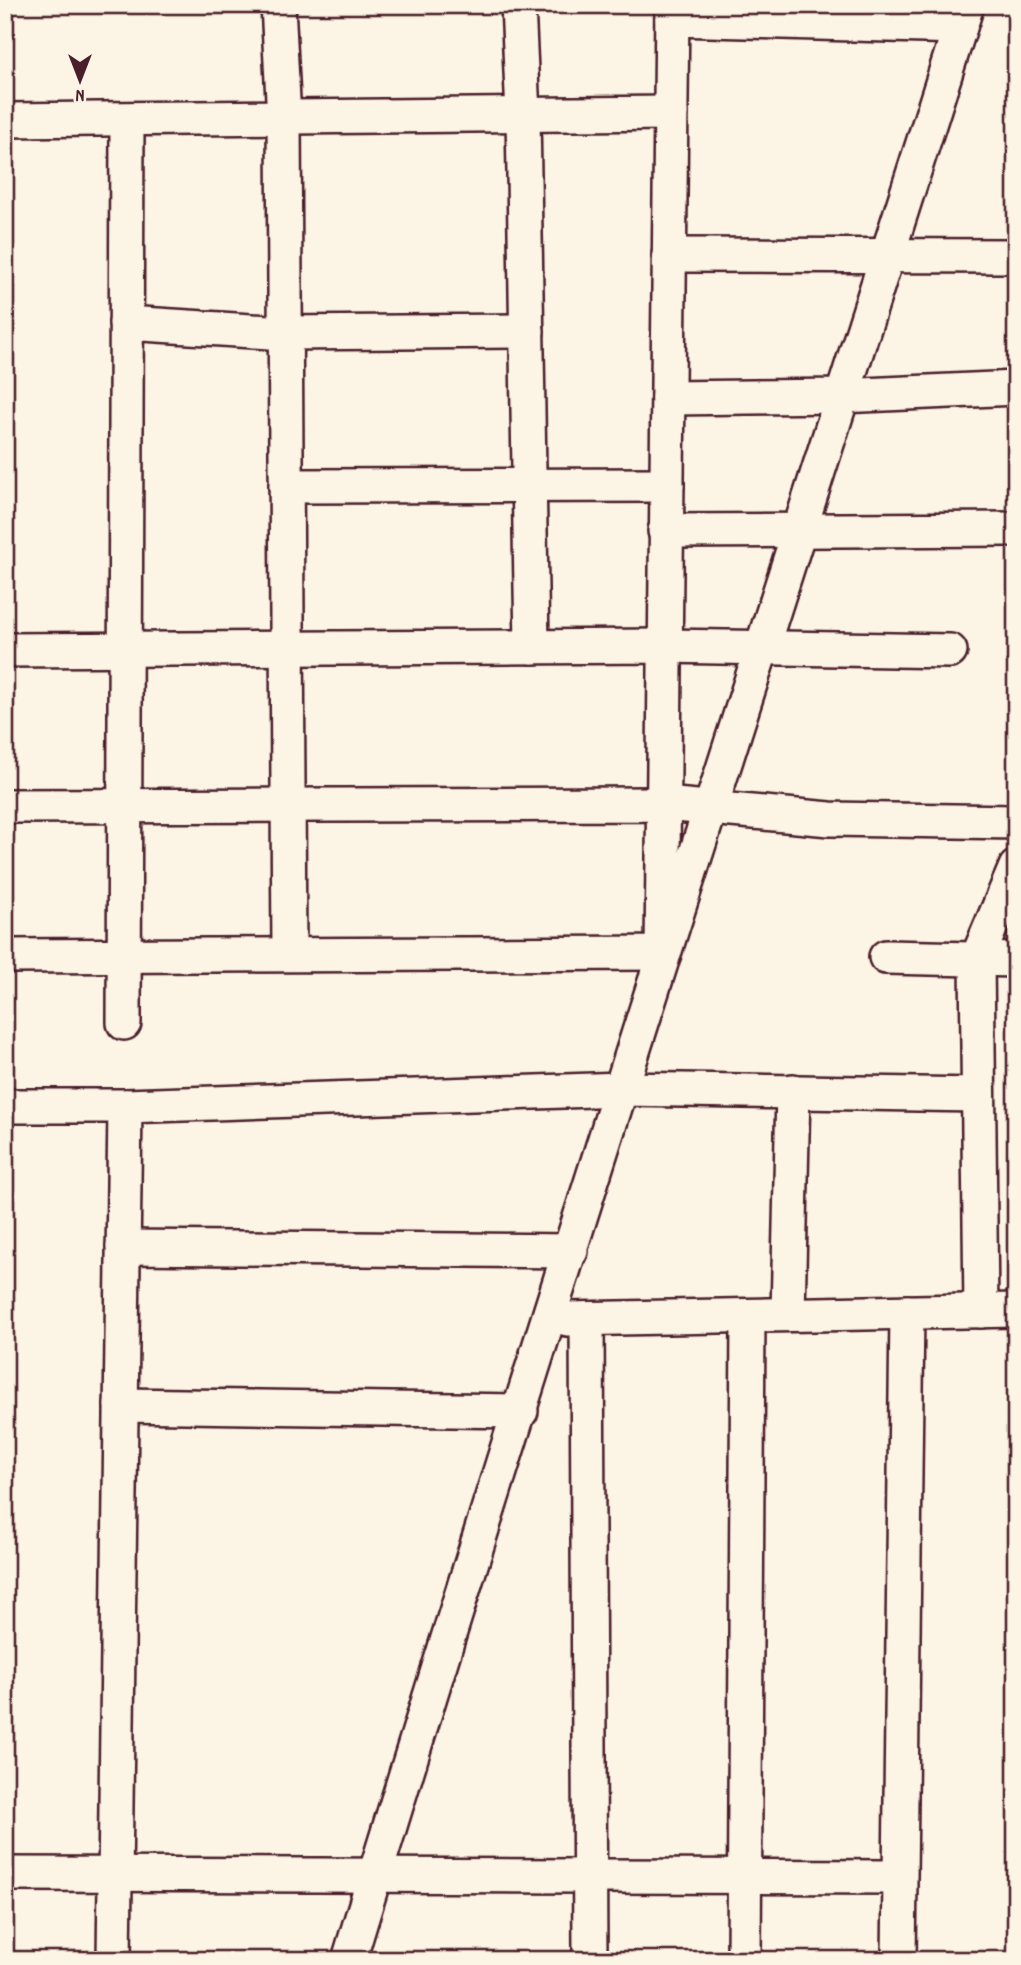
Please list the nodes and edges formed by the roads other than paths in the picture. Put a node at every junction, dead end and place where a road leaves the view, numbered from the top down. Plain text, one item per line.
1 (278, 5) edge
2 (518, 5) edge
3 (672, 12) edge
4 (963, 16) edge
5 (671, 113) junction
6 (523, 115) junction
7 (284, 119) junction
8 (5, 120) edge
9 (127, 120) junction
10 (669, 255) junction
11 (887, 256) junction
12 (1016, 256) edge
13 (126, 323) junction
14 (527, 331) junction
15 (285, 334) junction
16 (1016, 388) edge
17 (841, 397) junction
18 (668, 398) junction
19 (529, 485) junction
20 (667, 485) junction
21 (286, 486) junction
22 (1016, 529) edge
23 (665, 531) junction
24 (800, 531) junction
25 (665, 646) junction
26 (287, 648) junction
27 (532, 648) junction
28 (763, 648) junction
29 (125, 649) junction
30 (5, 650) edge
31 (950, 650) dead end
32 (664, 804) junction
33 (288, 805) junction
34 (5, 806) edge
35 (124, 806) junction
36 (710, 806) junction
37 (1016, 822) edge
38 (1016, 867) edge
39 (662, 953) junction
40 (289, 954) junction
41 (124, 955) junction
42 (5, 956) edge
43 (886, 957) dead end
44 (976, 959) junction
45 (1016, 960) edge
46 (124, 1023) dead end
47 (622, 1089) junction
48 (793, 1091) junction
49 (978, 1095) junction
50 (5, 1106) edge
51 (125, 1106) junction
52 (123, 1247) junction
53 (571, 1251) junction
54 (1016, 1310) edge
55 (981, 1311) junction
56 (907, 1312) junction
57 (788, 1314) junction
58 (748, 1315) junction
59 (587, 1319) junction
60 (550, 1320) junction
61 (121, 1405) junction
62 (521, 1411) junction
63 (5, 1874) edge
64 (114, 1874) junction
65 (375, 1874) junction
66 (589, 1875) junction
67 (743, 1876) junction
68 (898, 1877) junction
69 (114, 1960) edge
70 (349, 1960) edge
71 (590, 1960) edge
72 (744, 1960) edge
73 (899, 1960) edge

1 - 7 street
2 - 6 street
3 - 4 street
3 - 5 street
4 - 11 street
5 - 6 street
5 - 10 street
6 - 7 street
6 - 14 street
7 - 9 street
7 - 15 street
8 - 9 street
9 - 13 street
10 - 11 street
10 - 18 street
11 - 12 street
11 - 17 street
13 - 15 street
13 - 29 street
14 - 15 street
14 - 19 street
15 - 21 street
16 - 17 street
17 - 18 street
17 - 24 street
18 - 20 street
19 - 20 street
19 - 21 street
19 - 27 street
20 - 23 street
21 - 26 street
22 - 24 street
23 - 24 street
23 - 25 street
24 - 28 street
25 - 27 street
25 - 28 street
25 - 32 street
26 - 27 street
26 - 29 street
26 - 33 street
28 - 31 street
28 - 36 street
29 - 30 street
29 - 35 street
32 - 33 street
32 - 36 street
32 - 39 street
33 - 35 street
33 - 40 street
34 - 35 street
35 - 41 street
36 - 37 street
36 - 39 street
38 - 44 street
39 - 40 street
39 - 47 street
40 - 41 street
41 - 42 street
41 - 46 street
43 - 44 street
44 - 45 street
44 - 49 street
47 - 48 street
47 - 51 street
47 - 53 street
48 - 49 street
48 - 57 street
49 - 55 street
50 - 51 street
51 - 52 street
52 - 53 street
52 - 61 street
53 - 60 street
54 - 55 street
55 - 56 street
56 - 57 street
56 - 68 street
57 - 58 street
58 - 59 street
58 - 67 street
59 - 60 street
59 - 66 street
60 - 62 street
61 - 62 street
61 - 64 street
62 - 65 street
63 - 64 street
64 - 65 street
64 - 69 street
65 - 66 street
65 - 70 street
66 - 67 street
66 - 71 street
67 - 68 street
67 - 72 street
68 - 73 street

